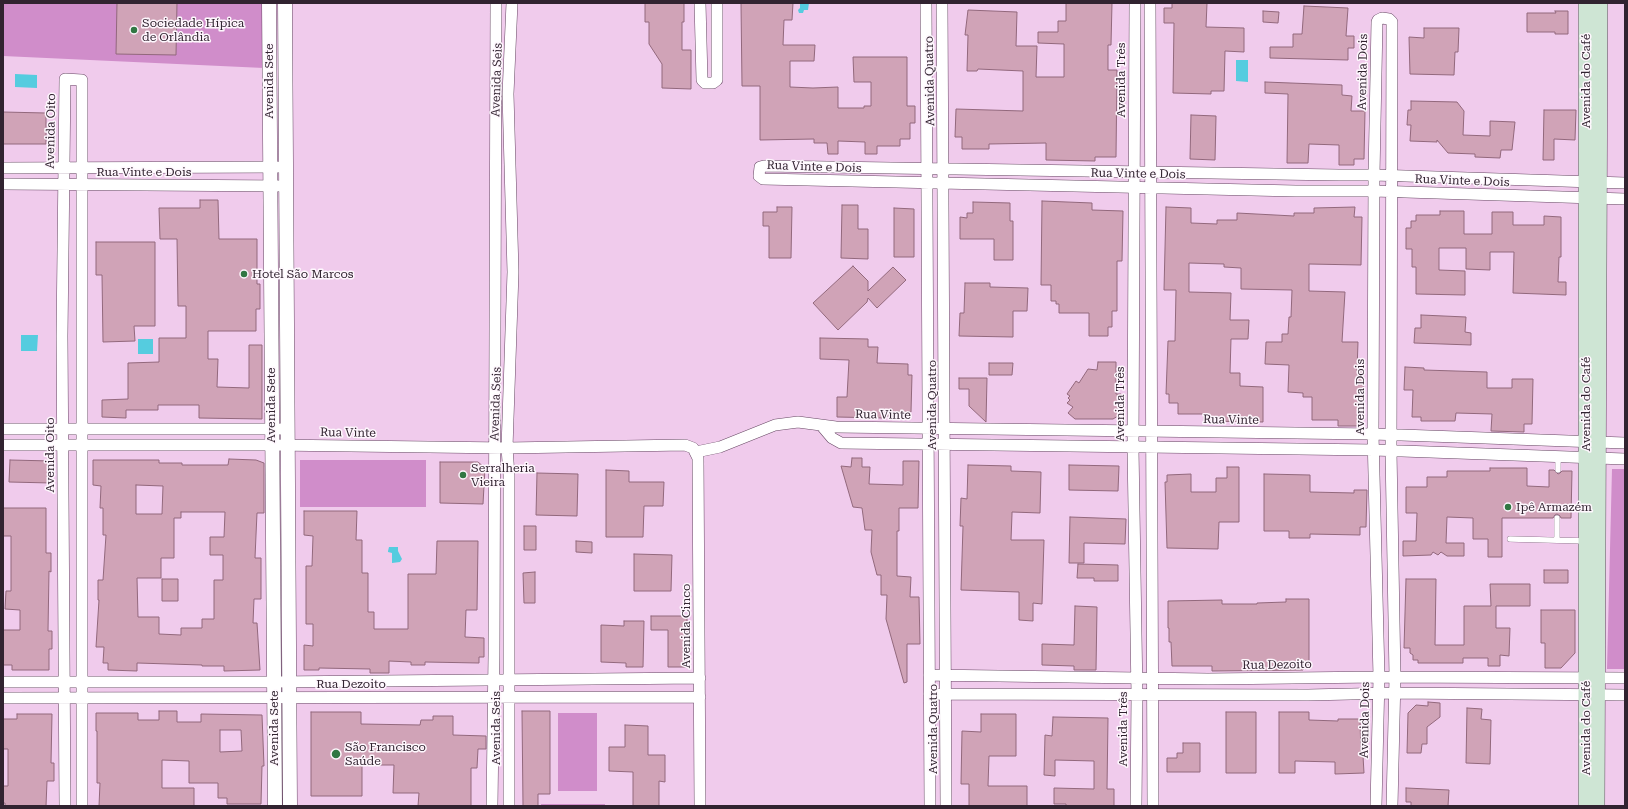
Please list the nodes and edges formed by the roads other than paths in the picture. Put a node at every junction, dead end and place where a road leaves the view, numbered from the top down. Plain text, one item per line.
1 (269, 3) edge
2 (285, 3) edge
3 (496, 3) edge
4 (512, 3) edge
5 (700, 3) edge
6 (717, 3) edge
7 (926, 3) edge
8 (942, 3) edge
9 (1135, 3) edge
10 (1150, 3) edge
11 (1586, 3) edge
12 (1600, 3) edge
13 (270, 167) junction
14 (286, 167) junction
15 (3, 168) edge
16 (64, 168) junction
17 (82, 168) junction
18 (927, 168) junction
19 (944, 168) junction
20 (1134, 171) junction
21 (1151, 172) junction
22 (1374, 174) junction
23 (1391, 175) junction
24 (927, 183) junction
25 (944, 183) junction
26 (1592, 183) junction
27 (1625, 183) edge
28 (3, 184) edge
29 (82, 184) junction
30 (63, 185) junction
31 (270, 185) junction
32 (286, 186) junction
33 (1134, 187) junction
34 (1152, 188) junction
35 (1374, 191) junction
36 (1391, 192) junction
37 (1592, 198) junction
38 (1625, 199) edge
39 (821, 425) junction
40 (272, 428) junction
41 (929, 428) junction
42 (945, 428) junction
43 (3, 429) edge
44 (63, 429) junction
45 (81, 429) junction
46 (288, 429) junction
47 (1133, 431) junction
48 (1152, 432) junction
49 (1372, 434) junction
50 (1391, 435) junction
51 (1592, 442) junction
52 (1625, 443) edge
53 (929, 444) junction
54 (3, 445) edge
55 (63, 445) junction
56 (80, 445) junction
57 (272, 445) junction
58 (945, 445) junction
59 (288, 446) junction
60 (494, 448) junction
61 (508, 448) junction
62 (1133, 448) junction
63 (1151, 448) junction
64 (695, 450) junction
65 (1374, 450) junction
66 (1390, 451) junction
67 (1558, 458) junction
68 (1592, 459) junction
69 (1625, 459) edge
70 (1558, 470) dead end
71 (1557, 518) dead end
72 (1510, 539) dead end
73 (1557, 540) junction
74 (1586, 541) junction
75 (929, 675) junction
76 (945, 675) junction
77 (1379, 677) junction
78 (1395, 677) junction
79 (700, 678) junction
80 (1136, 678) junction
81 (1152, 678) junction
82 (1625, 678) edge
83 (1592, 679) junction
84 (494, 680) junction
85 (509, 680) junction
86 (290, 681) junction
87 (3, 682) edge
88 (65, 682) junction
89 (81, 682) junction
90 (274, 682) junction
91 (1378, 693) junction
92 (1394, 693) junction
93 (929, 694) junction
94 (946, 694) junction
95 (1137, 695) junction
96 (1152, 695) junction
97 (1592, 695) junction
98 (1625, 695) edge
99 (494, 696) junction
100 (65, 697) junction
101 (81, 697) junction
102 (509, 697) junction
103 (700, 697) junction
104 (3, 698) edge
105 (274, 698) junction
106 (290, 698) junction
107 (65, 806) edge
108 (82, 806) edge
109 (275, 806) edge
110 (290, 806) edge
111 (492, 806) edge
112 (509, 806) edge
113 (700, 806) edge
114 (930, 806) edge
115 (946, 806) edge
116 (1136, 806) edge
117 (1154, 806) edge
118 (1376, 806) edge
119 (1392, 806) edge
120 (1586, 806) edge
121 (1598, 806) edge

1 - 13 street, Avenida Sete
2 - 14 street, Avenida Sete
3 - 60 street, Avenida Seis
4 - 61 street, Avenida Seis
5 - 6 street
7 - 18 street, Avenida Quatro
8 - 19 street, Avenida Quatro
9 - 20 street, Avenida Três
10 - 21 street
11 - 26 main road, Avenida do Café
12 - 26 main road, Avenida do Café
13 - 14 street, Rua Vinte e Dois
13 - 17 street, Rua Vinte e Dois
13 - 31 street, Avenida Sete
14 - 32 street, Avenida Sete
15 - 16 street, Rua Vinte e Dois
16 - 17 street, Rua Vinte e Dois
16 - 17 street, Avenida Oito
16 - 30 street, Avenida Oito
17 - 29 street, Avenida Oito
18 - 19 street, Rua Vinte e Dois
18 - 24 street, Avenida Quatro
18 - 24 street, Rua Vinte e Dois
19 - 20 street, Rua Vinte e Dois
19 - 25 street, Avenida Quatro
20 - 21 street, Rua Vinte e Dois
20 - 33 street, Avenida Três
21 - 22 street, Rua Vinte e Dois
21 - 34 street
22 - 23 street, Rua Vinte e Dois
22 - 23 street, Avenida Dois
22 - 35 street, Avenida Dois
23 - 26 street, Rua Vinte e Dois
23 - 36 street, Avenida Dois
24 - 25 street, Rua Vinte e Dois
24 - 41 street, Avenida Quatro
25 - 33 street, Rua Vinte e Dois
25 - 42 street, Avenida Quatro
26 - 27 street, Rua Vinte e Dois
26 - 37 main road, Avenida do Café
28 - 30 street, Rua Vinte e Dois
29 - 30 street, Rua Vinte e Dois
29 - 31 street, Rua Vinte e Dois
29 - 45 street, Avenida Oito
30 - 44 street, Avenida Oito
31 - 32 street, Rua Vinte e Dois
31 - 40 street, Avenida Sete
32 - 46 street, Avenida Sete
33 - 34 street, Rua Vinte e Dois
33 - 47 street, Avenida Três
34 - 35 street, Rua Vinte e Dois
34 - 48 street
35 - 36 street, Rua Vinte e Dois
35 - 49 street, Avenida Dois
36 - 37 street, Rua Vinte e Dois
36 - 50 street, Avenida Dois
37 - 38 street, Rua Vinte e Dois
37 - 51 main road, Avenida do Café
39 - 41 street, Rua Vinte
39 - 53 street
39 - 64 street, Rua Vinte
40 - 45 street
40 - 46 street
40 - 57 street, Avenida Sete
41 - 42 street, Rua Vinte
41 - 53 street, Avenida Quatro
42 - 47 street, Rua Vinte
42 - 58 street, Avenida Quatro
43 - 44 street
44 - 45 street
44 - 55 street, Avenida Oito
45 - 56 street, Avenida Oito
46 - 59 street, Avenida Sete
47 - 48 street, Rua Vinte
47 - 62 street, Avenida Três
48 - 49 street, Rua Vinte
48 - 63 street
49 - 50 street, Rua Vinte
49 - 65 street, Avenida Dois
50 - 51 street, Rua Vinte
50 - 66 street, Avenida Dois
51 - 52 street, Rua Vinte
51 - 68 main road, Avenida do Café
53 - 58 street
53 - 75 street, Avenida Quatro
54 - 55 street, Rua Vinte
55 - 56 street, Rua Vinte
55 - 88 street, Avenida Oito
56 - 57 street, Rua Vinte
56 - 89 street, Avenida Oito
57 - 59 street, Rua Vinte
57 - 90 street, Avenida Sete
58 - 62 street
58 - 76 street, Avenida Quatro
59 - 60 street, Rua Vinte
59 - 86 street, Avenida Sete
60 - 61 street, Rua Vinte
60 - 84 street, Avenida Seis
61 - 64 street, Rua Vinte
61 - 85 street, Avenida Seis
62 - 63 street
62 - 80 street, Avenida Três
63 - 65 street
63 - 81 street
64 - 79 street, Avenida Cinco
65 - 66 street
65 - 77 street, Avenida Dois
66 - 67 street
66 - 78 street, Avenida Dois
67 - 68 street
67 - 70 lane
68 - 69 street
68 - 74 main road, Avenida do Café
68 - 83 main road, Avenida do Café
71 - 73 lane
72 - 73 lane
73 - 74 lane
74 - 83 main road, Avenida do Café
75 - 76 street, Rua Dezoito
75 - 93 street, Avenida Quatro
76 - 80 street, Rua Dezoito
76 - 94 street, Avenida Quatro
77 - 78 street, Rua Dezoito
77 - 81 street, Rua Dezoito
77 - 91 street, Avenida Dois
78 - 83 street, Rua Dezoito
78 - 92 street, Avenida Dois
79 - 85 street, Rua Dezoito
79 - 103 street, Avenida Cinco
80 - 81 street, Rua Dezoito
80 - 95 street, Avenida Três
81 - 96 street
82 - 83 street, Rua Dezoito
83 - 97 main road, Avenida do Café
84 - 85 street, Rua Dezoito
84 - 86 street, Rua Dezoito
84 - 99 street, Avenida Seis
85 - 102 street, Avenida Seis
86 - 90 street, Rua Dezoito
86 - 106 street, Avenida Sete
87 - 88 street, Rua Dezoito
88 - 89 street, Rua Dezoito
88 - 100 street, Avenida Oito
89 - 90 street, Rua Dezoito
89 - 101 street, Avenida Oito
90 - 105 street, Avenida Sete
91 - 92 street
91 - 96 street
91 - 118 street, Avenida Dois
92 - 97 street
92 - 119 street, Avenida Dois
93 - 94 street
93 - 114 street, Avenida Quatro
94 - 95 street
94 - 115 street, Avenida Quatro
95 - 96 street
95 - 116 street, Avenida Três
96 - 117 street
97 - 98 street
97 - 120 main road, Avenida do Café
97 - 121 main road, Avenida do Café
99 - 102 street, Rua Dezoito
99 - 106 street, Rua Dezoito
99 - 111 street, Avenida Seis
100 - 101 street, Rua Dezoito
100 - 104 street, Rua Dezoito
100 - 107 street, Avenida Oito
101 - 105 street, Rua Dezoito
101 - 108 street, Avenida Oito
102 - 103 street, Rua Dezoito
102 - 112 street, Avenida Seis
103 - 113 street, Avenida Cinco
105 - 106 street, Rua Dezoito
105 - 109 street, Avenida Sete
106 - 110 street, Avenida Sete

